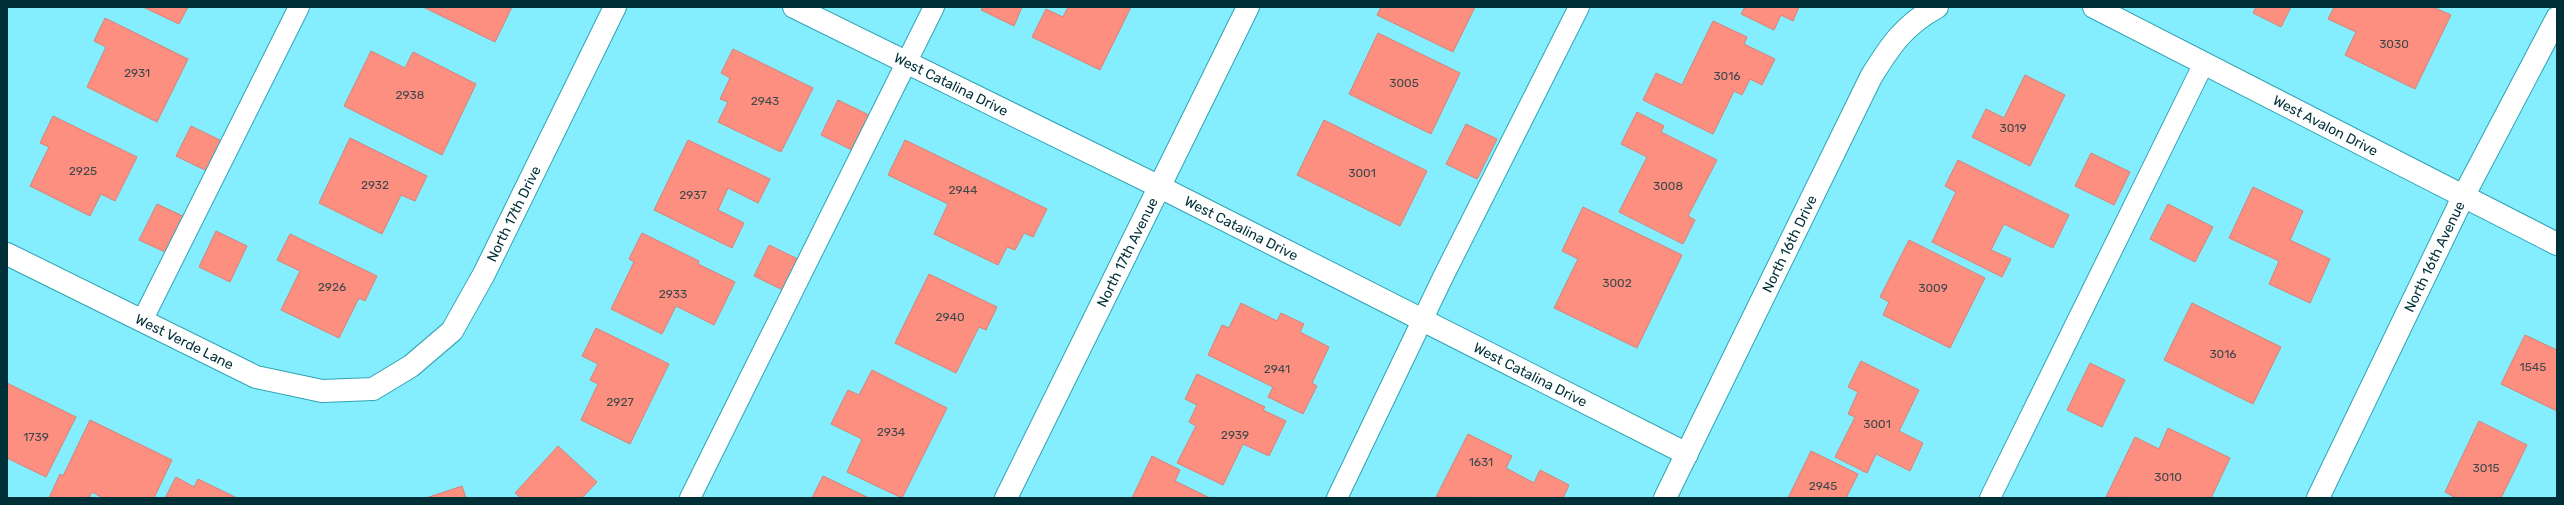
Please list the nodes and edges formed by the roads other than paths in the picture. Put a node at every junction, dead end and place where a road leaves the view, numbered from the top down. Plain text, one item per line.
1 (299, 7) edge
2 (615, 7) edge
3 (794, 7) edge
4 (934, 7) edge
5 (1248, 7) edge
6 (1579, 7) edge
7 (1937, 7) edge
8 (2094, 7) edge
9 (2557, 18) edge
10 (907, 63) junction
11 (2204, 63) junction
12 (1160, 187) junction
13 (2463, 198) junction
14 (2557, 244) edge
15 (7, 254) edge
16 (143, 319) junction
17 (1423, 321) junction
18 (373, 389) joint
19 (1687, 454) junction
20 (690, 498) edge
21 (1006, 498) edge
22 (1337, 498) edge
23 (1665, 498) edge
24 (1990, 498) edge
25 (2318, 498) edge

1 - 16 lane
2 - 18 street, North 17th Drive
3 - 10 street, West Catalina Drive
4 - 10 lane
5 - 12 street, North 17th Avenue
6 - 17 lane
7 - 19 street, North 16th Drive
8 - 11 street, West Avalon Drive
9 - 13 street, North 16th Avenue
10 - 12 street, West Catalina Drive
10 - 20 lane
11 - 13 street, West Avalon Drive
11 - 24 lane
12 - 17 street, West Catalina Drive
12 - 21 street, North 17th Avenue
13 - 14 street, West Avalon Drive
13 - 25 street, North 16th Avenue
15 - 16 street, West Verde Lane
16 - 18 street, West Verde Lane
17 - 19 street, West Catalina Drive
17 - 22 lane
19 - 23 street, North 16th Drive

